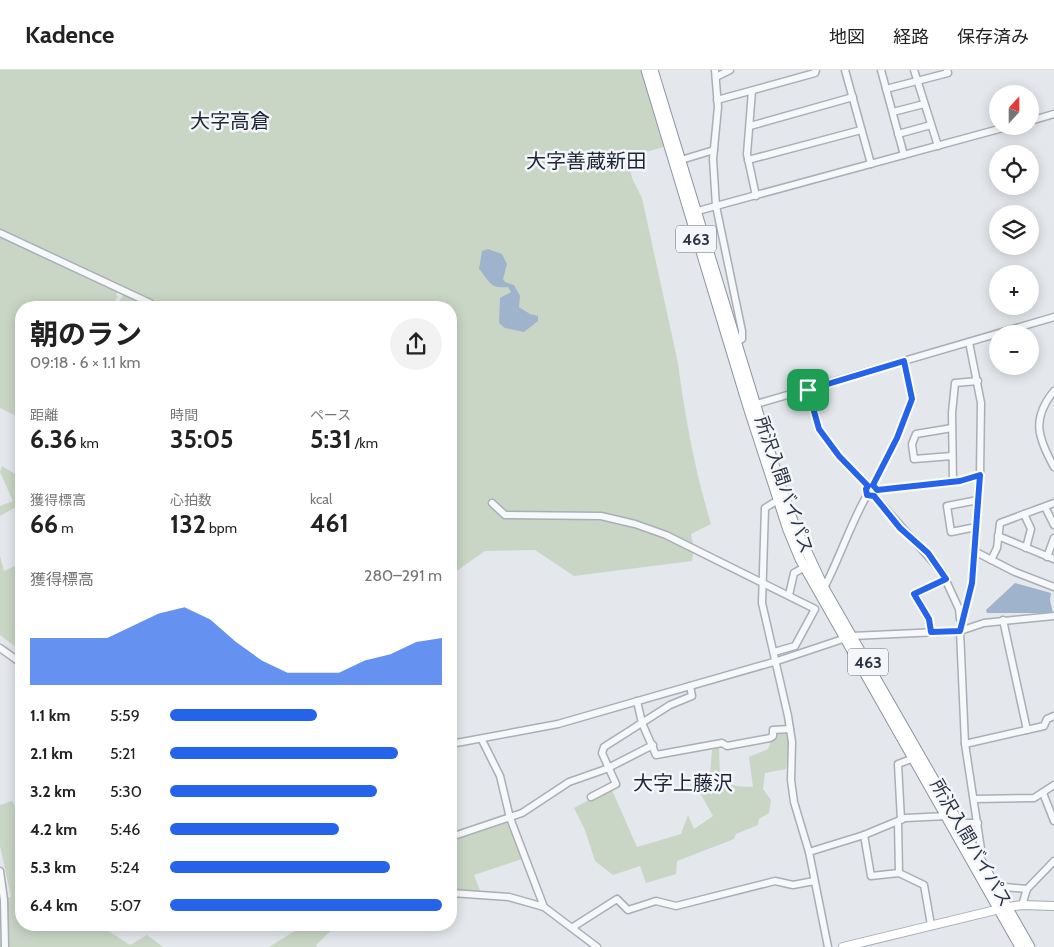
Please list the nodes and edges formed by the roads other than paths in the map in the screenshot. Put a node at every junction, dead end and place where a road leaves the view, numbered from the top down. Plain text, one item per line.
1 (646, 70) edge
2 (653, 70) edge
3 (730, 70) edge
4 (816, 70) edge
5 (845, 70) edge
6 (881, 70) edge
7 (914, 70) edge
8 (947, 70) edge
9 (716, 73) edge
10 (917, 83) junction
11 (886, 89) junction
12 (752, 91) junction
13 (853, 97) junction
14 (717, 100) junction
15 (924, 104) junction
16 (893, 112) junction
17 (1054, 114) edge
18 (1039, 118) edge
19 (931, 124) junction
20 (750, 126) junction
21 (862, 130) junction
22 (989, 132) edge
23 (898, 134) junction
24 (938, 146) junction
25 (714, 150) junction
26 (904, 155) junction
27 (681, 160) junction
28 (748, 160) junction
29 (871, 164) junction
30 (756, 196) junction
31 (716, 206) junction
32 (693, 212) junction
33 (0, 233) edge
34 (146, 301) edge
35 (1054, 317) edge
36 (737, 342) junction
37 (969, 342) junction
38 (904, 361) junction
39 (978, 381) junction
40 (808, 390) junction
41 (1054, 391) edge
42 (752, 406) junction
43 (952, 428) junction
44 (952, 456) junction
45 (1054, 466) edge
46 (980, 475) junction
47 (953, 482) junction
48 (872, 490) junction
49 (778, 500) junction
50 (978, 500) junction
51 (492, 503) dead end
52 (1054, 503) edge
53 (1045, 507) junction
54 (1024, 514) junction
55 (1054, 524) edge
56 (976, 526) junction
57 (998, 536) junction
58 (1054, 538) edge
59 (1026, 548) junction
60 (974, 551) junction
61 (1051, 558) edge
62 (991, 560) junction
63 (804, 567) junction
64 (946, 579) junction
65 (761, 582) junction
66 (1054, 587) edge
67 (824, 588) junction
68 (789, 595) junction
69 (1054, 616) edge
70 (1003, 620) junction
71 (961, 622) junction
72 (960, 631) junction
73 (931, 632) junction
74 (849, 637) junction
75 (0, 648) edge
76 (774, 652) junction
77 (15, 659) edge
78 (777, 660) junction
79 (690, 686) junction
80 (637, 701) junction
81 (1054, 716) edge
82 (642, 723) junction
83 (790, 728) junction
84 (1027, 730) junction
85 (482, 740) junction
86 (457, 743) edge
87 (966, 744) junction
88 (653, 745) junction
89 (914, 758) junction
90 (609, 768) junction
91 (1054, 785) edge
92 (1043, 793) junction
93 (590, 797) dead end
94 (974, 799) junction
95 (947, 816) junction
96 (510, 818) junction
97 (900, 821) junction
98 (1054, 821) edge
99 (959, 823) junction
100 (978, 823) junction
101 (457, 835) edge
102 (864, 835) junction
103 (809, 852) junction
104 (975, 853) junction
105 (1054, 861) edge
106 (0, 871) edge
107 (899, 873) junction
108 (814, 881) junction
109 (995, 886) junction
110 (1027, 889) junction
111 (457, 893) edge
112 (1022, 905) junction
113 (1054, 906) edge
114 (544, 907) junction
115 (1003, 908) junction
116 (931, 925) junction
117 (573, 927) junction
118 (5, 947) edge
119 (597, 947) edge
120 (828, 947) edge
121 (843, 947) edge
122 (1020, 947) edge
123 (1030, 947) edge

1 - 32 highway, 所沢入間バイパス / 463
2 - 27 highway, 所沢入間バイパス / 463
3 - 9 street
4 - 12 street
5 - 13 street
6 - 11 street
7 - 10 street
8 - 10 street
9 - 14 street
10 - 11 street
10 - 15 street
11 - 16 street
12 - 14 street
12 - 20 street
13 - 20 street
13 - 21 street
14 - 25 street
15 - 16 street
15 - 19 street
16 - 23 street
17 - 18 street
19 - 23 street
19 - 24 street
20 - 28 street
21 - 28 street
21 - 29 street
22 - 24 street
23 - 26 street
24 - 26 street
25 - 27 street
25 - 31 street
26 - 29 street
27 - 32 highway, 所沢入間バイパス / 463
28 - 30 street
29 - 30 street
30 - 31 street
31 - 32 street
31 - 36 street
32 - 36 highway, 所沢入間バイパス / 463
32 - 42 highway, 所沢入間バイパス / 463
33 - 34 street
35 - 37 street
36 - 42 highway, 所沢入間バイパス / 463
37 - 38 street
37 - 39 street
38 - 40 street
38 - 48 street
39 - 43 street
39 - 46 street
40 - 42 street
40 - 48 street
41 - 45 street
42 - 49 highway, 所沢入間バイパス / 463
42 - 67 highway, 所沢入間バイパス / 463
43 - 44 street
43 - 44 street
44 - 47 street
46 - 47 street
46 - 50 street
47 - 48 street
48 - 64 street
48 - 67 street
49 - 63 highway, 所沢入間バイパス / 463
49 - 65 street
50 - 56 street
50 - 56 street
51 - 65 street
52 - 53 street
53 - 54 street
53 - 55 street
54 - 57 street
54 - 59 street
56 - 60 street
57 - 59 street
57 - 62 street
58 - 61 street
59 - 61 street
60 - 62 street
60 - 71 street
62 - 66 street
63 - 68 street
63 - 74 highway, 所沢入間バイパス / 463
64 - 71 street
64 - 73 street
65 - 68 street
65 - 76 street
67 - 74 highway, 所沢入間バイパス / 463
68 - 76 street
69 - 70 street
70 - 72 street
70 - 84 street
71 - 72 street
72 - 73 street
72 - 87 street
73 - 74 street
74 - 78 street
74 - 89 highway, 所沢入間バイパス / 463
74 - 99 highway, 所沢入間バイパス / 463
75 - 77 street
76 - 78 street
78 - 79 street
78 - 83 street
79 - 80 street
79 - 82 street
80 - 82 street
80 - 85 street
81 - 84 street
82 - 88 street
82 - 90 street
83 - 88 street
83 - 103 street
84 - 87 street
85 - 86 street
85 - 96 street
87 - 94 street
88 - 90 street
89 - 95 highway, 所沢入間バイパス / 463
89 - 97 street
90 - 93 street
90 - 96 street
91 - 92 street
92 - 94 street
92 - 98 street
94 - 100 street
95 - 97 street
95 - 115 highway, 所沢入間バイパス / 463
96 - 101 street
96 - 114 street
97 - 102 street
97 - 107 street
99 - 100 street
99 - 104 highway, 所沢入間バイパス / 463
100 - 104 street
102 - 103 street
102 - 107 street
103 - 108 street
104 - 109 highway, 所沢入間バイパス / 463
105 - 110 street
106 - 118 street
107 - 116 street
108 - 117 street
108 - 120 street
109 - 110 street
109 - 115 highway, 所沢入間バイパス / 463
110 - 112 street
111 - 114 street
112 - 113 main road
112 - 115 main road
114 - 117 street
115 - 116 main road
115 - 122 highway, 所沢入間バイパス / 463
115 - 123 highway, 所沢入間バイパス / 463
116 - 121 main road
117 - 119 street

